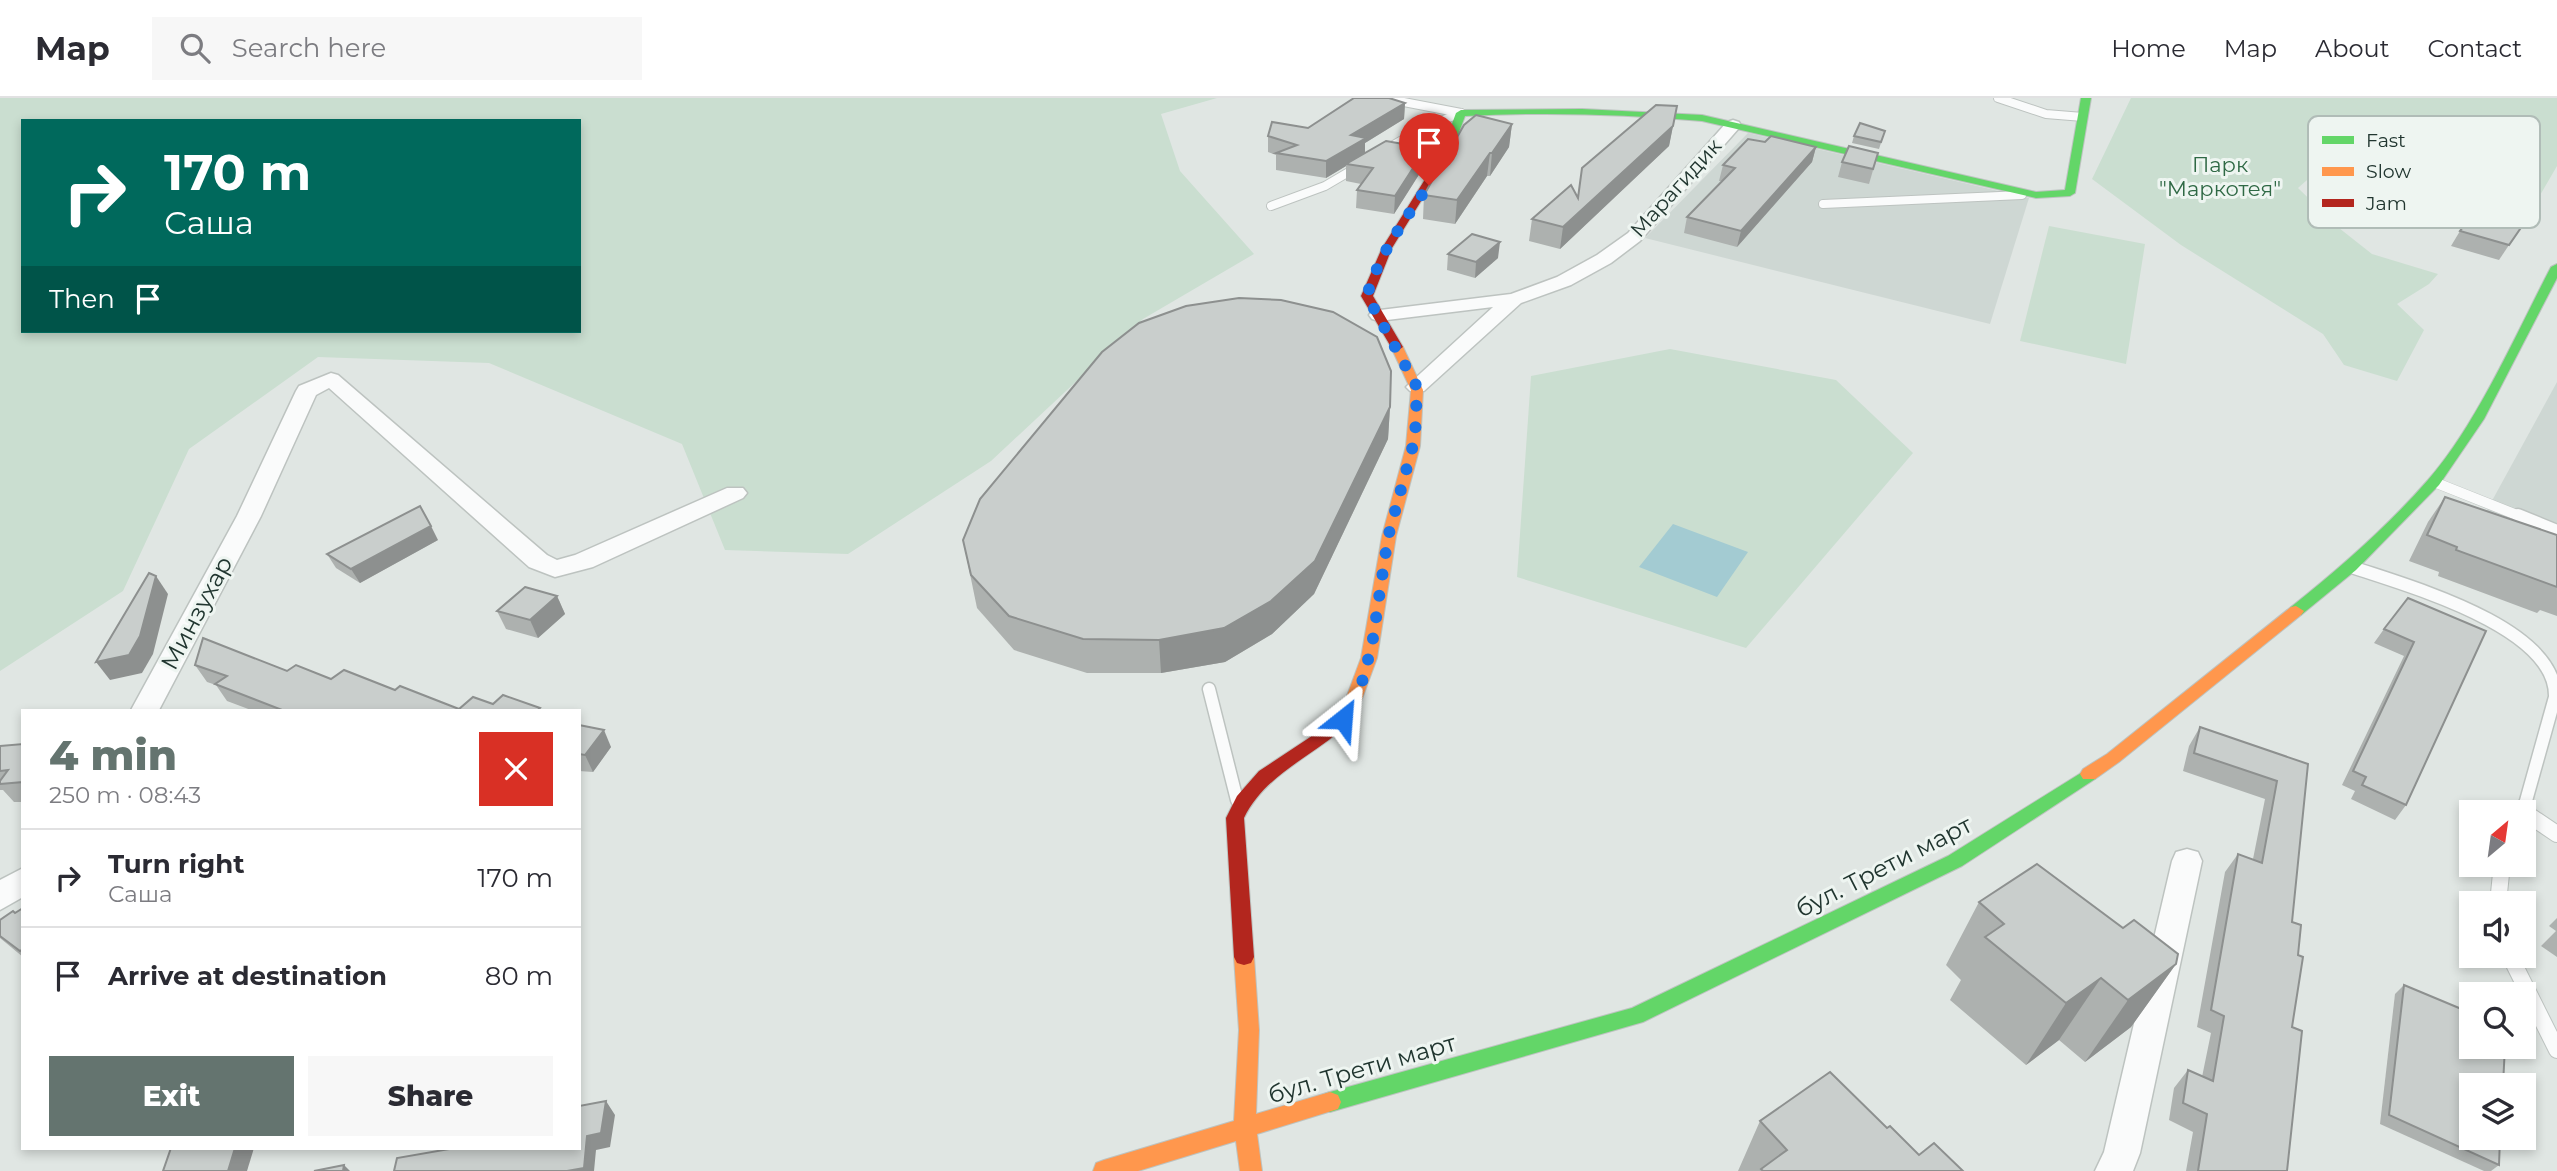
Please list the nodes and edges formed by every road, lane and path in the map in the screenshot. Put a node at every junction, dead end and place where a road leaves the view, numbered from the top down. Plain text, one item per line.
1 (1383, 98) edge
2 (1998, 98) edge
3 (2086, 98) edge
4 (1461, 113) junction
5 (2082, 117) junction
6 (1733, 125) junction
7 (1379, 154) edge
8 (1368, 160) edge
9 (2044, 195) junction
10 (1823, 204) dead end
11 (1271, 206) dead end
12 (2557, 267) edge
13 (1514, 299) junction
14 (1379, 315) junction
15 (1417, 387) junction
16 (2434, 482) junction
17 (735, 493) dead end
18 (2557, 531) edge
19 (2351, 567) junction
20 (1209, 689) dead end
21 (146, 709) edge
22 (2526, 800) edge
23 (1238, 804) junction
24 (2536, 820) edge
25 (2557, 834) edge
26 (2187, 861) dead end
27 (21, 881) edge
28 (0, 897) edge
29 (2516, 968) edge
30 (2557, 1050) edge
31 (1245, 1126) junction
32 (1104, 1171) edge
33 (1251, 1171) edge
34 (2114, 1171) edge

1 - 4 lane
2 - 5 lane
3 - 5 street
4 - 6 street
4 - 7 lane
4 - 14 street
5 - 9 street
6 - 9 street
6 - 13 street, Марагидик
8 - 11 lane
9 - 10 lane
12 - 16 street, бул. Трети март
13 - 14 street, Марагидик
13 - 15 street
14 - 15 street
15 - 23 street
16 - 18 lane
16 - 19 street, бул. Трети март
17 - 21 street, Минзухар
19 - 22 lane
19 - 31 street, бул. Трети март
20 - 23 lane
23 - 31 street
24 - 25 lane
26 - 34 street
27 - 28 street
29 - 30 lane
31 - 32 street, бул. Трети март
31 - 33 street

